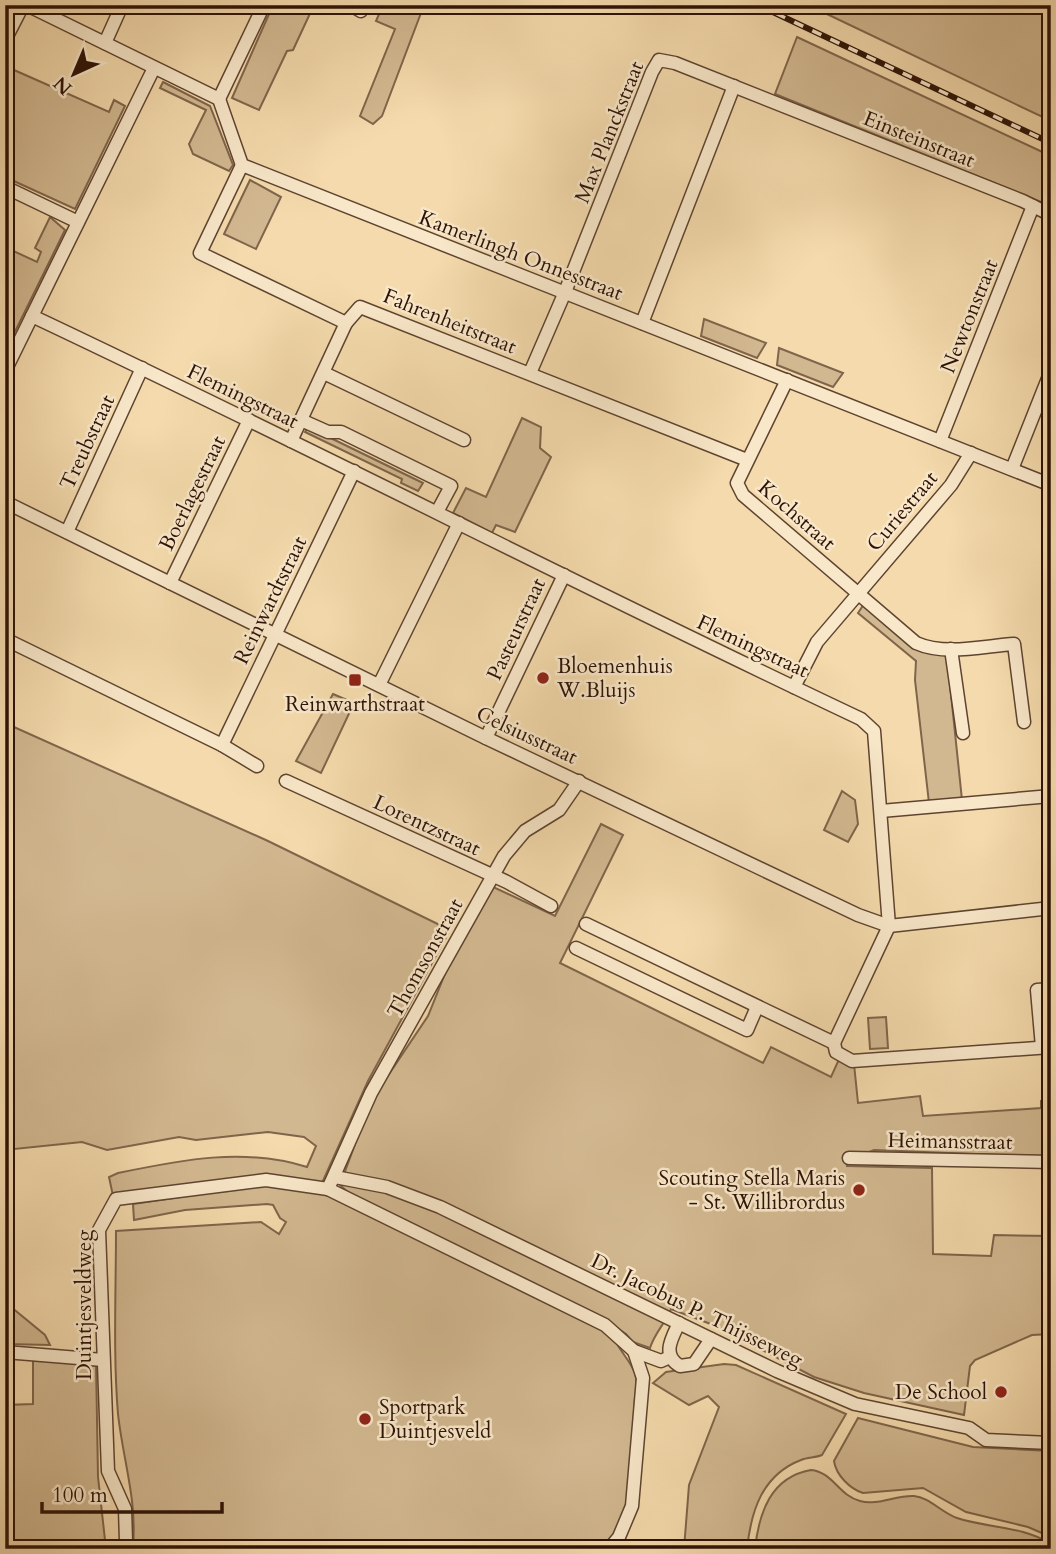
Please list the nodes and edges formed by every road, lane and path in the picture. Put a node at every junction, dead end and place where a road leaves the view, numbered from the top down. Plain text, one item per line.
1 (25, 5) edge
2 (122, 5) edge
3 (264, 5) edge
4 (351, 5) edge
5 (364, 5) edge
6 (5, 40) edge
7 (105, 43) junction
8 (154, 68) junction
9 (734, 86) junction
10 (219, 99) junction
11 (772, 102) joint
12 (242, 165) junction
13 (5, 187) edge
14 (1033, 206) junction
15 (1051, 215) edge
16 (78, 222) junction
17 (565, 292) junction
18 (32, 316) junction
19 (346, 323) junction
20 (642, 323) junction
21 (142, 368) junction
22 (1051, 370) edge
23 (5, 371) edge
24 (324, 373) junction
25 (530, 373) junction
26 (787, 380) junction
27 (249, 420) junction
28 (301, 420) junction
29 (464, 440) dead end
30 (291, 441) junction
31 (940, 441) junction
32 (971, 453) junction
33 (747, 460) junction
34 (1012, 469) junction
35 (354, 471) junction
36 (1051, 485) edge
37 (5, 502) edge
38 (437, 512) junction
39 (459, 523) junction
40 (67, 531) junction
41 (564, 575) junction
42 (170, 583) junction
43 (859, 592) junction
44 (275, 632) junction
45 (5, 639) edge
46 (951, 649) junction
47 (379, 685) junction
48 (794, 687) junction
49 (1024, 722) dead end
50 (962, 733) dead end
51 (486, 738) junction
52 (222, 745) junction
53 (257, 766) dead end
54 (286, 780) dead end
55 (579, 781) junction
56 (1051, 796) edge
57 (881, 811) junction
58 (494, 877) junction
59 (551, 906) dead end
60 (1051, 908) edge
61 (586, 924) dead end
62 (889, 926) junction
63 (629, 944) junction
64 (576, 948) dead end
65 (618, 968) junction
66 (1051, 989) edge
67 (757, 1007) junction
68 (834, 1043) junction
69 (1047, 1047) edge
70 (849, 1158) dead end
71 (1051, 1162) edge
72 (332, 1183) junction
73 (679, 1323) junction
74 (711, 1339) junction
75 (634, 1351) junction
76 (5, 1352) edge
77 (665, 1359) junction
78 (103, 1360) junction
79 (643, 1378) junction
80 (1051, 1443) edge
81 (126, 1541) dead end
82 (610, 1549) edge

1 - 6 street
1 - 7 street
2 - 7 street
3 - 10 street
4 - 5 street
7 - 8 street
8 - 10 street
8 - 16 street
9 - 11 street, Max Planckstraat
9 - 17 street, Max Planckstraat
9 - 20 street
10 - 12 street
11 - 14 street, Einsteinstraat
12 - 17 street, Kamerlingh Onnesstraat
12 - 19 street
13 - 16 street
14 - 15 street, Einsteinstraat
14 - 31 street, Newtonstraat
16 - 18 street
17 - 20 street, Kamerlingh Onnesstraat
17 - 25 street
18 - 21 street, Flemingstraat
18 - 23 street
19 - 24 street
19 - 25 street, Fahrenheitstraat
20 - 26 street, Kamerlingh Onnesstraat
21 - 27 street, Flemingstraat
21 - 40 street, Treubstraat
22 - 34 street
24 - 28 street
24 - 29 street
25 - 33 street, Fahrenheitstraat
26 - 31 street, Kamerlingh Onnesstraat
26 - 33 street, Kochstraat
27 - 30 street, Flemingstraat
27 - 42 street, Boerlagestraat
28 - 30 street
28 - 38 street, Flemingstraat
30 - 35 street, Flemingstraat
31 - 32 street, Kamerlingh Onnesstraat
32 - 34 street, Kamerlingh Onnesstraat
32 - 43 street, Curiestraat
33 - 43 street, Kochstraat
34 - 36 street, Kamerlingh Onnesstraat
35 - 38 street, Flemingstraat
35 - 44 street, Reinwardtstraat
37 - 40 street, Celsiusstraat
38 - 39 street, Flemingstraat
39 - 41 street, Flemingstraat
39 - 47 street
40 - 42 street, Celsiusstraat
41 - 48 street, Flemingstraat
41 - 51 street, Pasteurstraat
42 - 44 street, Celsiusstraat
43 - 46 street
43 - 48 street, Curiestraat
44 - 47 street, Celsiusstraat
44 - 52 street, Reinwardtstraat
45 - 52 street
46 - 49 street
46 - 50 street
47 - 51 street, Celsiusstraat
48 - 57 street, Flemingstraat
51 - 55 street, Celsiusstraat
52 - 53 street
54 - 58 street, Lorentzstraat
55 - 58 street, Thomsonstraat
55 - 62 street, Celsiusstraat
56 - 57 street
57 - 62 street, Flemingstraat
58 - 59 street, Lorentzstraat
58 - 72 street, Thomsonstraat
60 - 62 street, Celsiusstraat
61 - 63 street
62 - 68 street
63 - 65 street
63 - 67 street
64 - 65 street
65 - 67 street
66 - 69 street
67 - 68 street
68 - 69 street
70 - 71 street, Heimansstraat
72 - 73 street, Dr. Jacobus P. Thijsseweg
72 - 75 street, Duintjesveldweg
72 - 78 street, Duintjesveldweg
73 - 74 street, Dr. Jacobus P. Thijsseweg
73 - 77 street
74 - 77 street, Duintjesveldweg
74 - 80 street, Dr. Jacobus P. Thijsseweg
75 - 77 street, Duintjesveldweg
75 - 79 street
76 - 78 street
77 - 79 street
78 - 81 street, Duintjesveldweg
79 - 82 street

